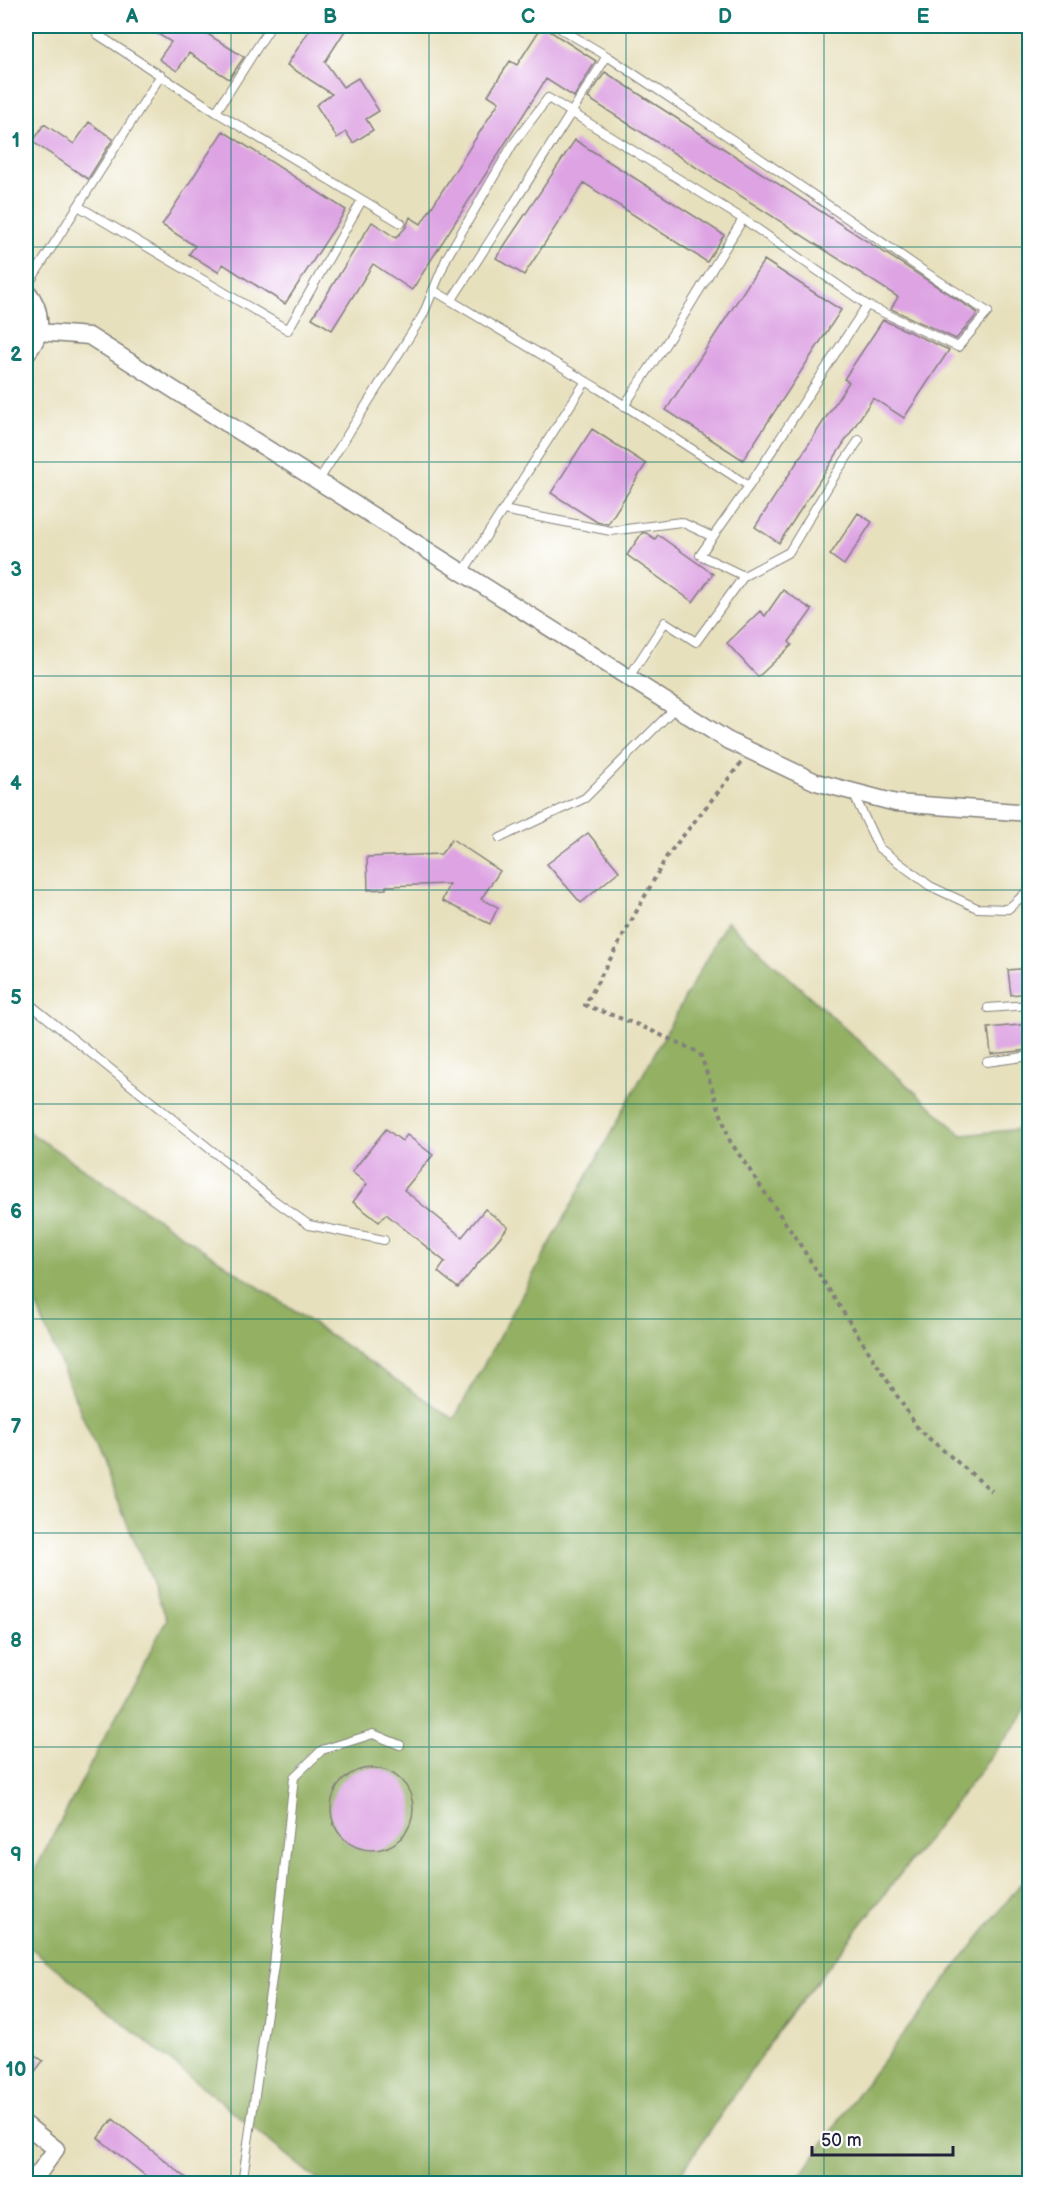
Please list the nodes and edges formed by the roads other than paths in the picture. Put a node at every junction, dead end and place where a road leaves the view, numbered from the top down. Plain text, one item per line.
1 (102, 26) edge
2 (272, 26) edge
3 (556, 26) edge
4 (607, 56) junction
5 (161, 75) junction
6 (216, 112) junction
7 (571, 112) junction
8 (362, 200) junction
9 (78, 206) junction
10 (742, 219) junction
11 (401, 223) dead end
12 (26, 289) edge
13 (433, 290) junction
14 (451, 301) junction
15 (867, 305) junction
16 (39, 332) junction
17 (26, 354) edge
18 (586, 381) junction
19 (624, 406) junction
20 (859, 440) dead end
21 (319, 480) junction
22 (749, 486) junction
23 (503, 510) junction
24 (713, 537) junction
25 (463, 572) junction
26 (744, 576) junction
27 (628, 677) junction
28 (676, 707) junction
29 (853, 792) junction
30 (1029, 813) edge
31 (500, 838) dead end
32 (1029, 890) edge
33 (26, 1001) edge
34 (1029, 1005) edge
35 (988, 1008) dead end
36 (1029, 1056) edge
37 (987, 1062) dead end
38 (384, 1240) dead end
39 (400, 1745) dead end
40 (26, 2125) edge
41 (31, 2184) edge
42 (242, 2184) edge

1 - 5 lane
2 - 6 lane
3 - 4 lane
4 - 7 lane
4 - 15 lane
5 - 6 lane
5 - 9 lane
6 - 8 lane
7 - 10 lane
7 - 13 lane
7 - 14 lane
8 - 9 lane
8 - 11 lane
9 - 12 lane
10 - 15 lane
10 - 19 lane
12 - 16 street
13 - 14 lane
13 - 21 lane
14 - 18 lane
15 - 22 lane
16 - 17 street
16 - 21 street
18 - 19 lane
18 - 23 lane
19 - 22 lane
20 - 26 lane
21 - 25 street
22 - 24 lane
23 - 24 lane
23 - 25 lane
24 - 26 lane
25 - 27 street
26 - 27 lane
27 - 28 street
28 - 29 street
28 - 31 lane
29 - 30 street
29 - 32 lane
33 - 38 lane
34 - 35 lane
36 - 37 lane
39 - 42 lane
40 - 41 street

